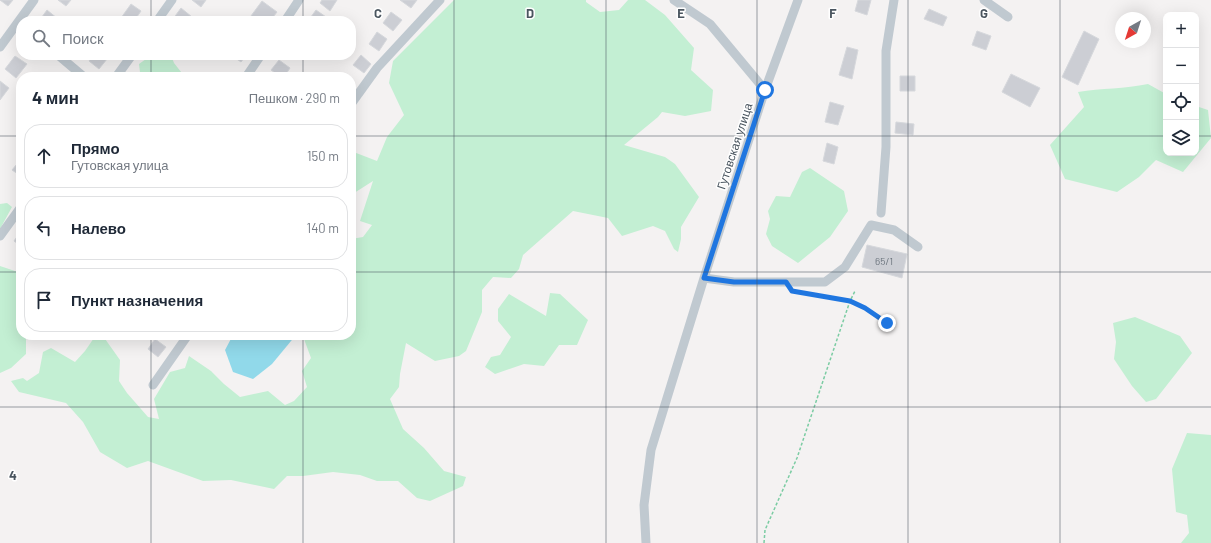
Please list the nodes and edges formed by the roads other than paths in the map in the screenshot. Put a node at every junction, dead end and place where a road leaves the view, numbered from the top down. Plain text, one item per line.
1 (34, 0) edge
2 (172, 0) edge
3 (300, 0) edge
4 (440, 0) edge
5 (674, 0) edge
6 (798, 0) edge
7 (894, 0) edge
8 (984, 0) edge
9 (25, 16) edge
10 (161, 16) edge
11 (289, 16) edge
12 (1008, 17) dead end
13 (16, 29) edge
14 (0, 47) edge
15 (64, 60) edge
16 (128, 60) edge
17 (258, 60) edge
18 (78, 72) edge
19 (120, 72) edge
20 (249, 72) edge
21 (765, 90) junction
22 (356, 97) edge
23 (881, 212) dead end
24 (16, 214) edge
25 (0, 236) edge
26 (918, 247) dead end
27 (704, 278) junction
28 (184, 340) edge
29 (153, 384) dead end
30 (646, 543) edge

1 - 9 street
2 - 10 street
3 - 11 street
4 - 22 street
5 - 21 street
6 - 21 street, Гутовская улица
7 - 23 street
8 - 12 street
13 - 14 street
15 - 18 street
16 - 19 street
17 - 20 street
21 - 27 street, Гутовская улица
24 - 25 street
26 - 27 street
27 - 30 street, Гутовская улица
28 - 29 street

